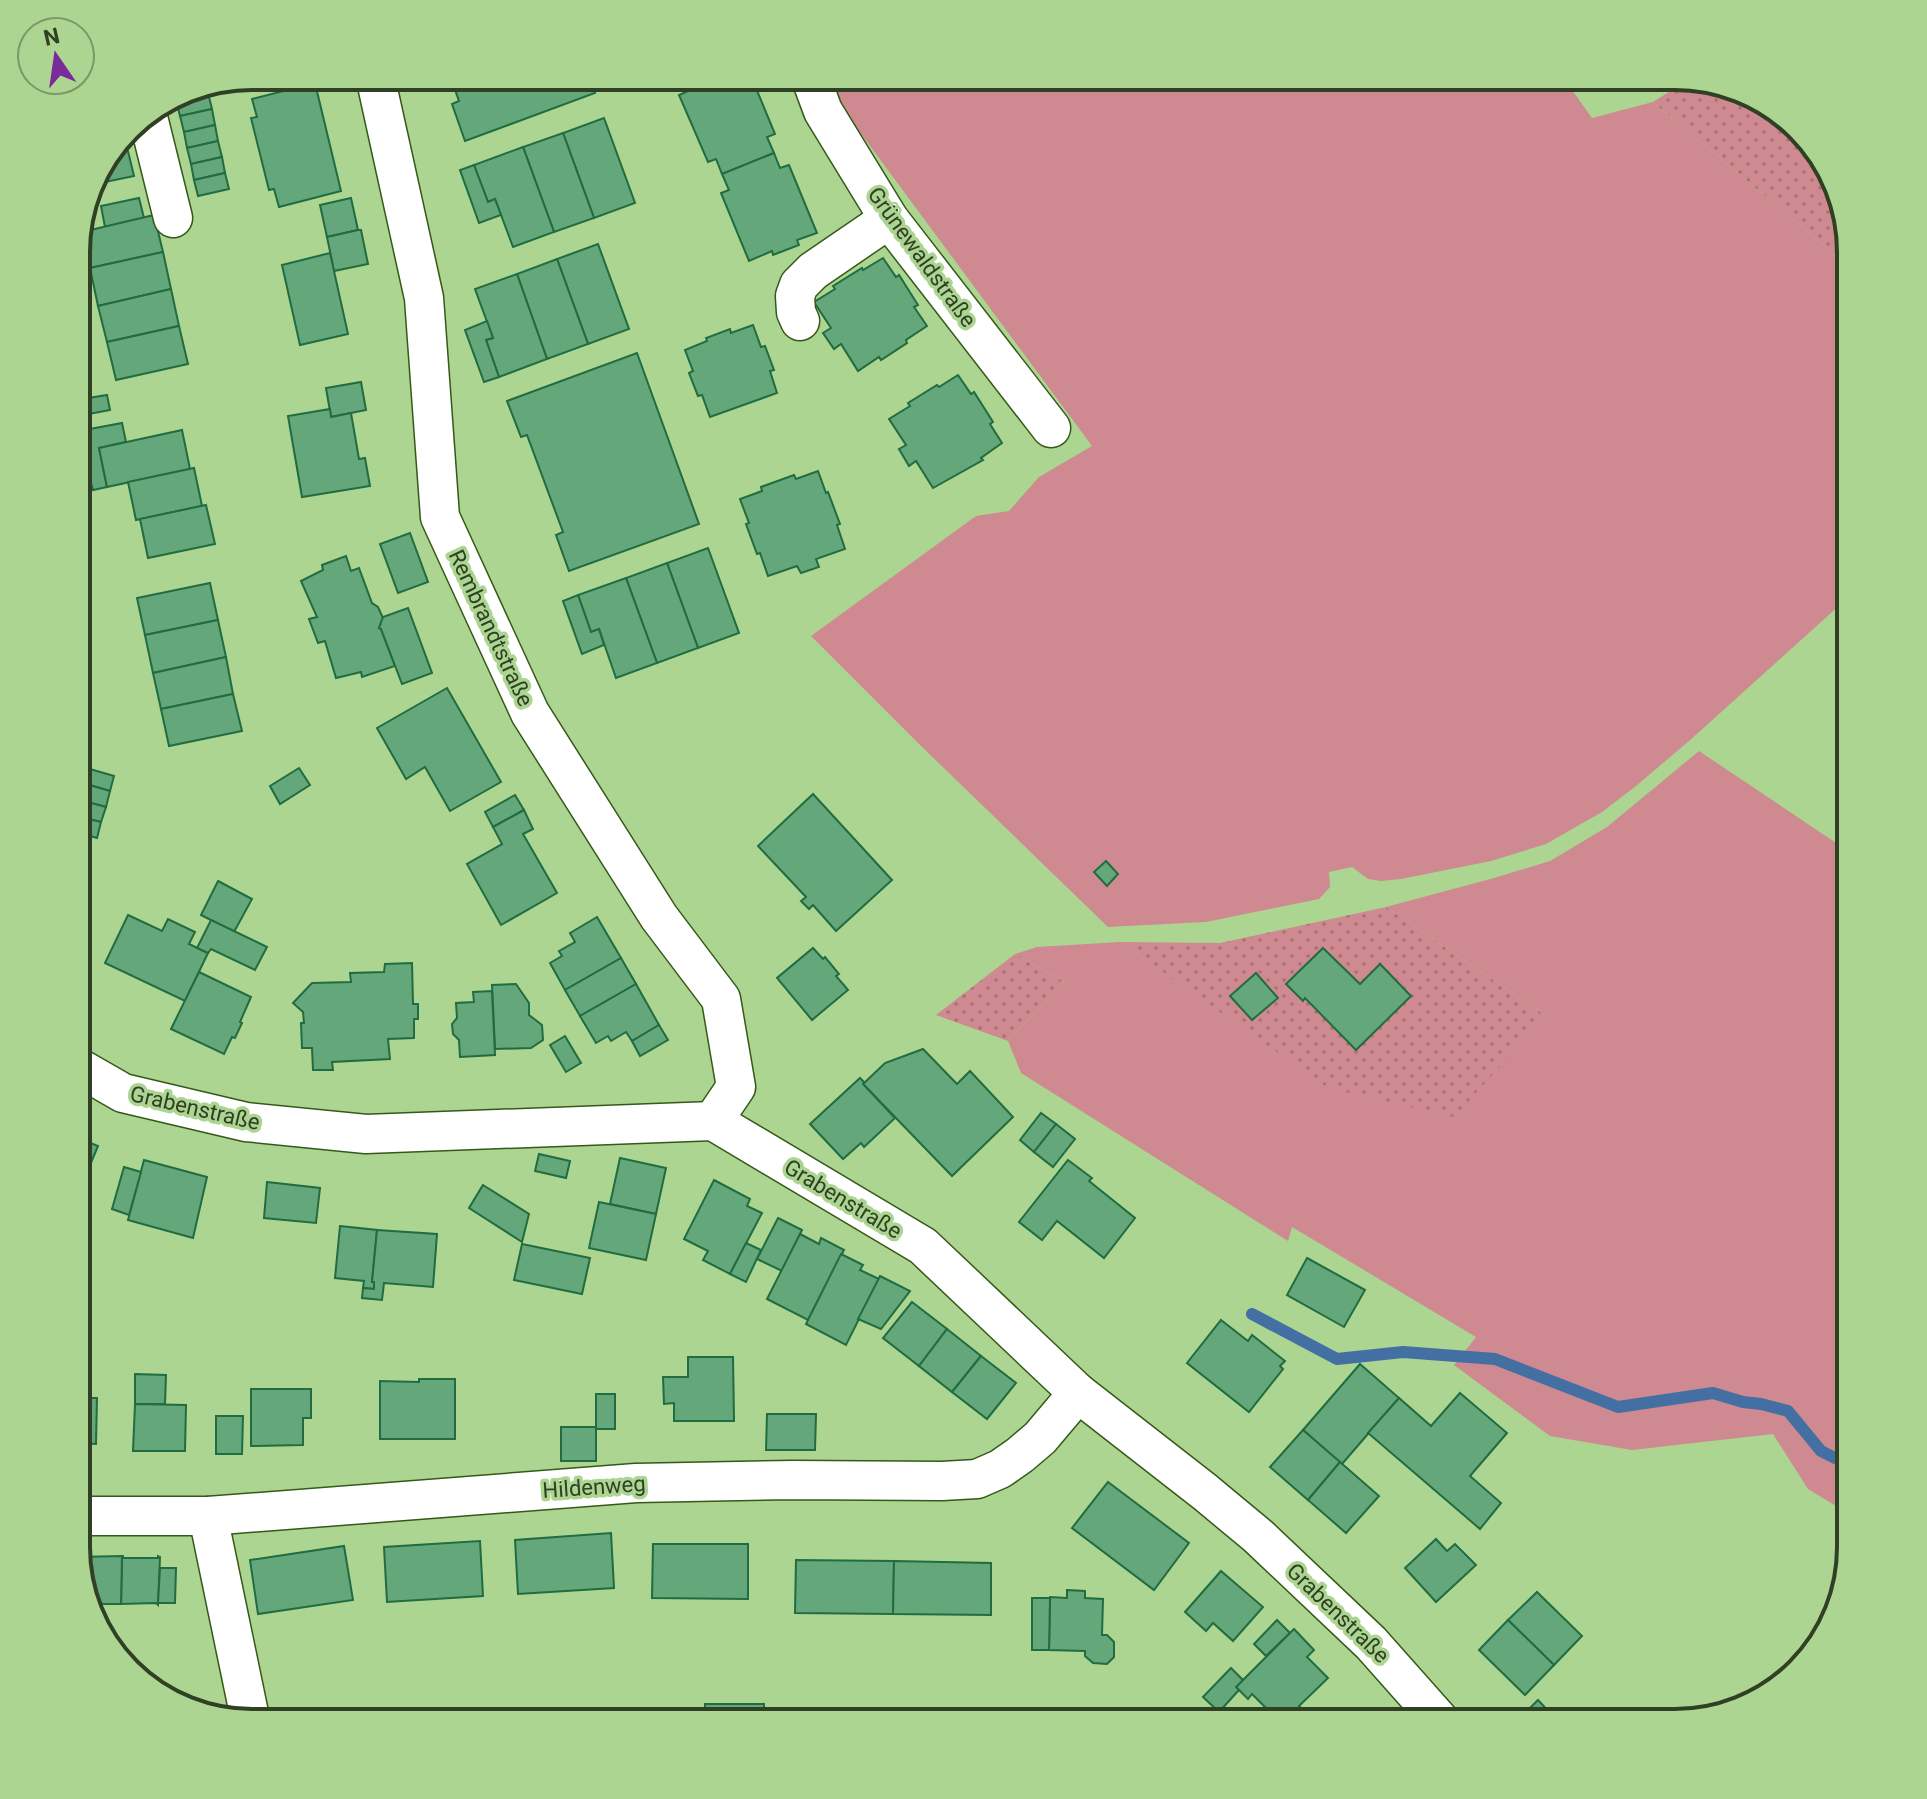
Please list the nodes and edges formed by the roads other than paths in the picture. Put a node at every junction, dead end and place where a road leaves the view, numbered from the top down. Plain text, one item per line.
1 (378, 90) edge
2 (815, 90) edge
3 (150, 126) edge
4 (173, 218) dead end
5 (889, 219) junction
6 (800, 321) dead end
7 (1051, 428) dead end
8 (90, 1074) edge
9 (713, 1121) junction
10 (1078, 1393) junction
11 (90, 1516) edge
12 (208, 1516) junction
13 (248, 1709) edge
14 (1430, 1709) edge

1 - 9 street, Rembrandtstraße
2 - 5 street, Grünewaldstraße
3 - 4 street
5 - 6 street
5 - 7 street, Grünewaldstraße
8 - 9 street, Grabenstraße
9 - 10 street, Grabenstraße
10 - 12 street, Hildenweg
10 - 14 street, Grabenstraße
11 - 12 street, Hildenweg
12 - 13 street

